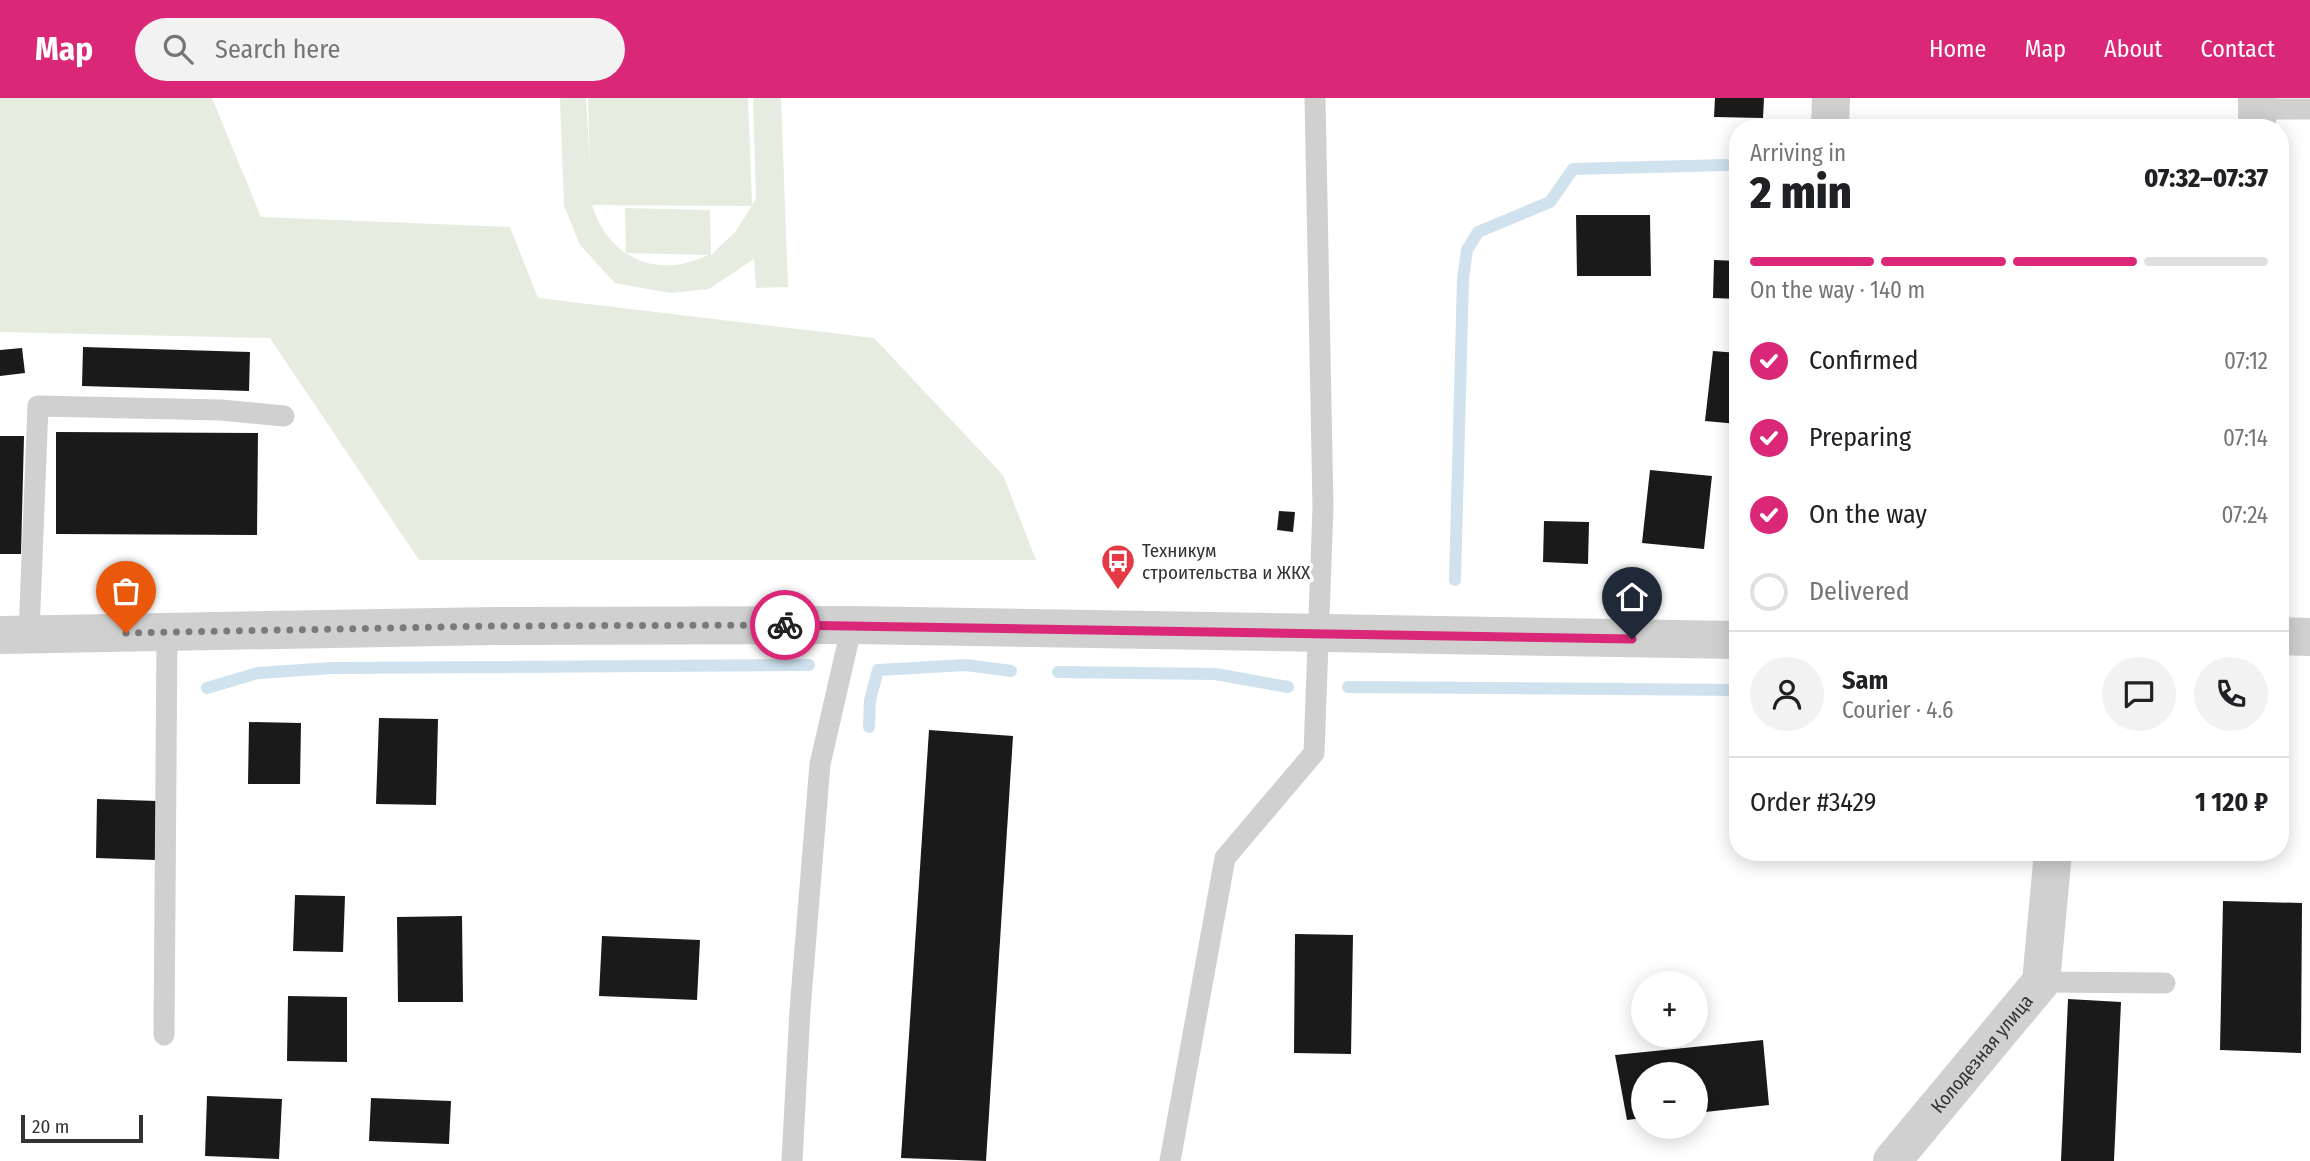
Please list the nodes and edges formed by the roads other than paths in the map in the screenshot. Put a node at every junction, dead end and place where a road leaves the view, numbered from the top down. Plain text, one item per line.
1 (1315, 98) edge
2 (1830, 98) edge
3 (2310, 109) edge
4 (2257, 111) edge
5 (1830, 119) edge
6 (284, 416) dead end
7 (852, 625) junction
8 (167, 632) junction
9 (14, 634) edge
10 (1317, 635) junction
11 (2289, 636) edge
12 (2310, 637) edge
13 (1729, 640) edge
14 (2052, 861) edge
15 (2041, 982) junction
16 (2165, 983) dead end
17 (164, 1035) dead end
18 (792, 1161) edge
19 (1170, 1161) edge
20 (1892, 1161) edge

1 - 10 lane
2 - 5 street
3 - 4 lane
6 - 9 lane
7 - 8 street
7 - 10 street
7 - 18 lane
8 - 9 street
8 - 17 lane
10 - 13 street
10 - 19 lane
11 - 12 street
14 - 15 street, Колодезная улица
15 - 16 lane
15 - 20 street, Колодезная улица

